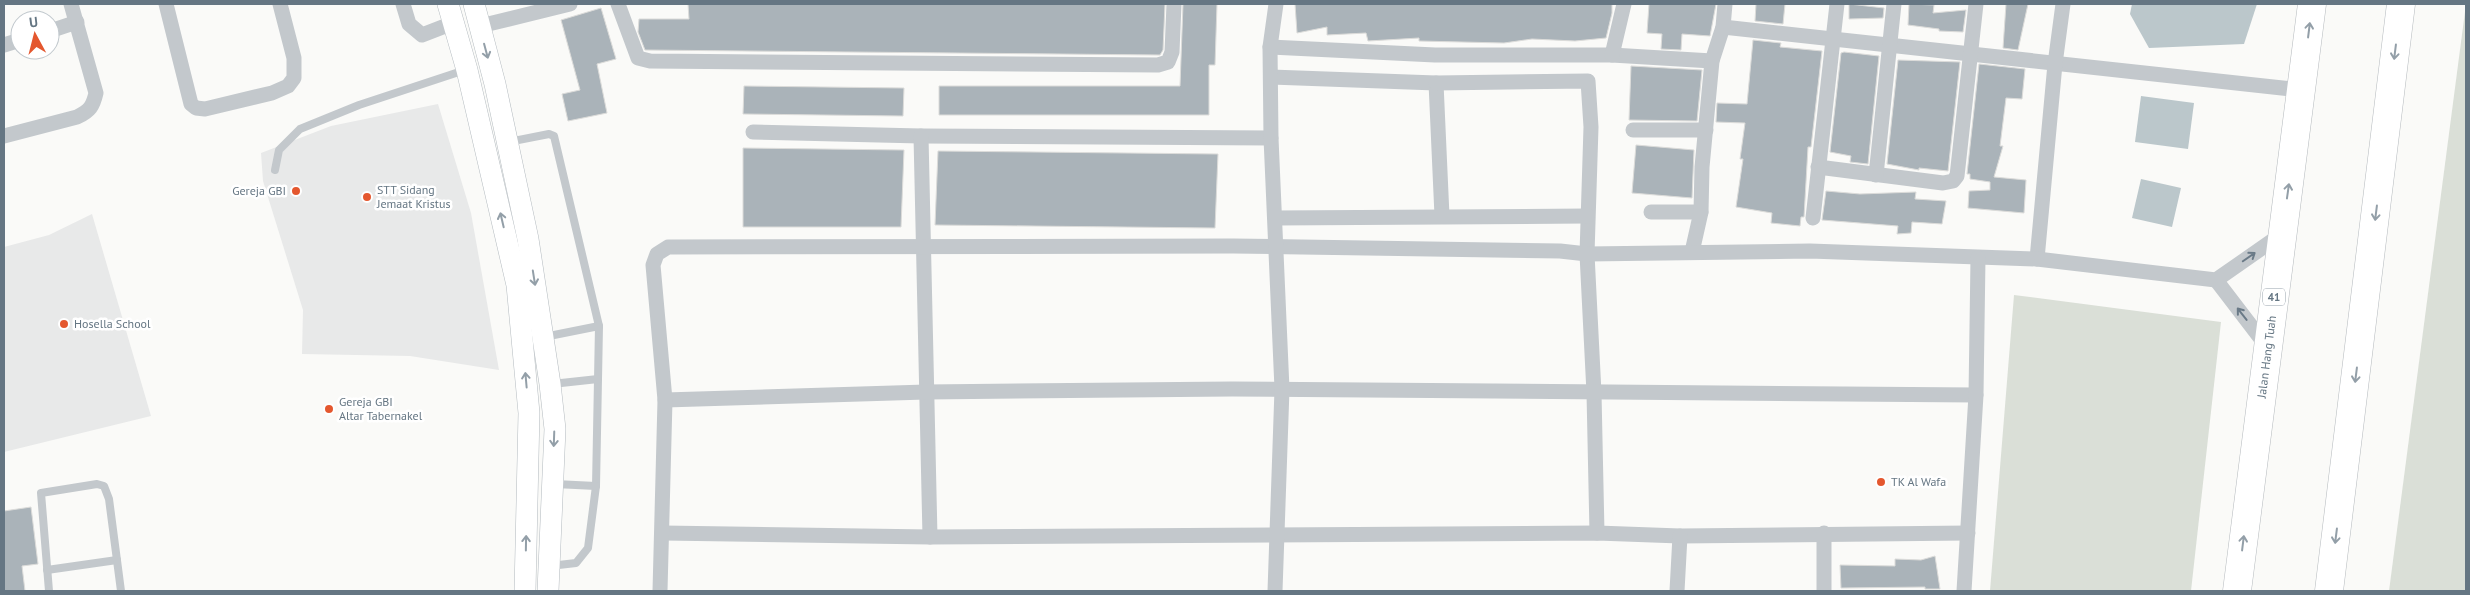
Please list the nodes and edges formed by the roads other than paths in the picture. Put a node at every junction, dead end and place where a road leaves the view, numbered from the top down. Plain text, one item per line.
1 (70, 4) edge
2 (166, 4) edge
3 (280, 4) edge
4 (403, 4) edge
5 (474, 4) edge
6 (570, 4) edge
7 (618, 4) edge
8 (1174, 4) edge
9 (1276, 4) edge
10 (1624, 4) edge
11 (1725, 4) edge
12 (1837, 4) edge
13 (1894, 4) edge
14 (1976, 4) edge
15 (2063, 4) edge
16 (2312, 4) edge
17 (2401, 4) edge
18 (451, 13) edge
19 (77, 22) junction
20 (480, 26) junction
21 (1723, 27) junction
22 (60, 28) edge
23 (1833, 40) junction
24 (1889, 46) junction
25 (1270, 47) junction
26 (1612, 55) junction
27 (1970, 55) junction
28 (1712, 61) junction
29 (2055, 64) junction
30 (467, 70) junction
31 (1271, 77) junction
32 (1436, 83) junction
33 (2301, 90) junction
34 (1633, 130) dead end
35 (1706, 130) junction
36 (753, 132) dead end
37 (4, 136) edge
38 (921, 136) junction
39 (1271, 138) junction
40 (508, 142) junction
41 (1818, 167) junction
42 (275, 170) dead end
43 (1876, 175) junction
44 (1651, 212) dead end
45 (1701, 212) junction
46 (1442, 216) junction
47 (1587, 216) junction
48 (1275, 218) junction
49 (1813, 218) dead end
50 (2282, 234) junction
51 (923, 247) junction
52 (1274, 248) junction
53 (1692, 252) junction
54 (1587, 254) junction
55 (1978, 258) junction
56 (2037, 259) junction
57 (2216, 280) junction
58 (599, 326) junction
59 (544, 338) junction
60 (2268, 348) junction
61 (598, 378) junction
62 (550, 384) junction
63 (1282, 389) junction
64 (926, 392) junction
65 (1594, 393) junction
66 (1976, 395) junction
67 (666, 400) junction
68 (553, 484) junction
69 (596, 486) junction
70 (663, 533) junction
71 (1597, 533) junction
72 (1824, 533) junction
73 (1278, 534) junction
74 (1968, 534) junction
75 (1680, 536) junction
76 (930, 537) junction
77 (117, 560) junction
78 (548, 566) junction
79 (47, 570) junction
80 (49, 591) edge
81 (121, 591) edge
82 (525, 591) edge
83 (548, 591) edge
84 (660, 591) edge
85 (1276, 591) edge
86 (1677, 591) edge
87 (1824, 591) edge
88 (1964, 591) edge
89 (2237, 591) edge
90 (2329, 591) edge

1 - 19 street
2 - 3 street
4 - 18 street
5 - 20 main road
6 - 20 street
7 - 8 street
9 - 25 street
10 - 26 street
11 - 21 street
12 - 23 street
13 - 24 street
14 - 27 street
15 - 29 street
33 -> 16 highway, Jalan Hang Tuah / 41
17 -> 90 highway
18 - 30 main road
19 - 22 street
19 - 37 street
20 -> 40 main road
21 - 23 street
21 - 28 street
23 - 24 street
23 - 41 street
24 - 27 street
24 - 43 street
25 - 26 street
25 - 31 street
26 - 28 street
27 - 29 street
27 - 43 street
28 - 35 street
29 - 33 street
29 - 56 street
30 - 42 lane
82 -> 30 main road
31 - 32 street
31 - 39 street
32 - 46 street
32 - 47 street
50 -> 33 highway, Jalan Hang Tuah / 41
34 - 35 street
35 - 45 street
36 - 38 street
38 - 39 street
38 - 51 street
39 - 48 street
40 - 58 lane
40 -> 59 main road
41 - 43 street
41 - 49 street
44 - 45 street
45 - 53 street
46 - 47 street
46 - 48 street
47 - 54 street
48 - 52 street
57 -> 50 street
50 - 60 highway, Jalan Hang Tuah / 41
51 - 52 street
51 - 64 street
51 - 67 street
52 - 54 street
52 - 63 street
53 - 54 street
53 - 55 street
54 - 65 street
55 - 56 street
55 - 66 street
56 - 57 street
60 -> 57 street
58 - 59 lane
58 - 61 lane
59 - 62 main road
89 -> 60 highway, Jalan Hang Tuah / 41
61 - 62 lane
61 - 69 lane
62 -> 68 main road
63 - 64 street
63 - 65 street
63 - 73 street
64 - 67 street
64 - 76 street
65 - 66 street
65 - 71 street
66 - 74 street
67 - 70 street
68 - 69 lane
68 - 78 main road
69 - 78 lane
70 - 76 street
70 - 84 street
71 - 73 street
71 - 75 street
72 - 74 street
72 - 75 street
72 - 87 street
73 - 76 street
73 - 85 street
74 - 88 street
75 - 86 street
77 - 79 lane
77 - 79 lane
77 - 81 lane
78 - 83 main road
79 - 80 lane

